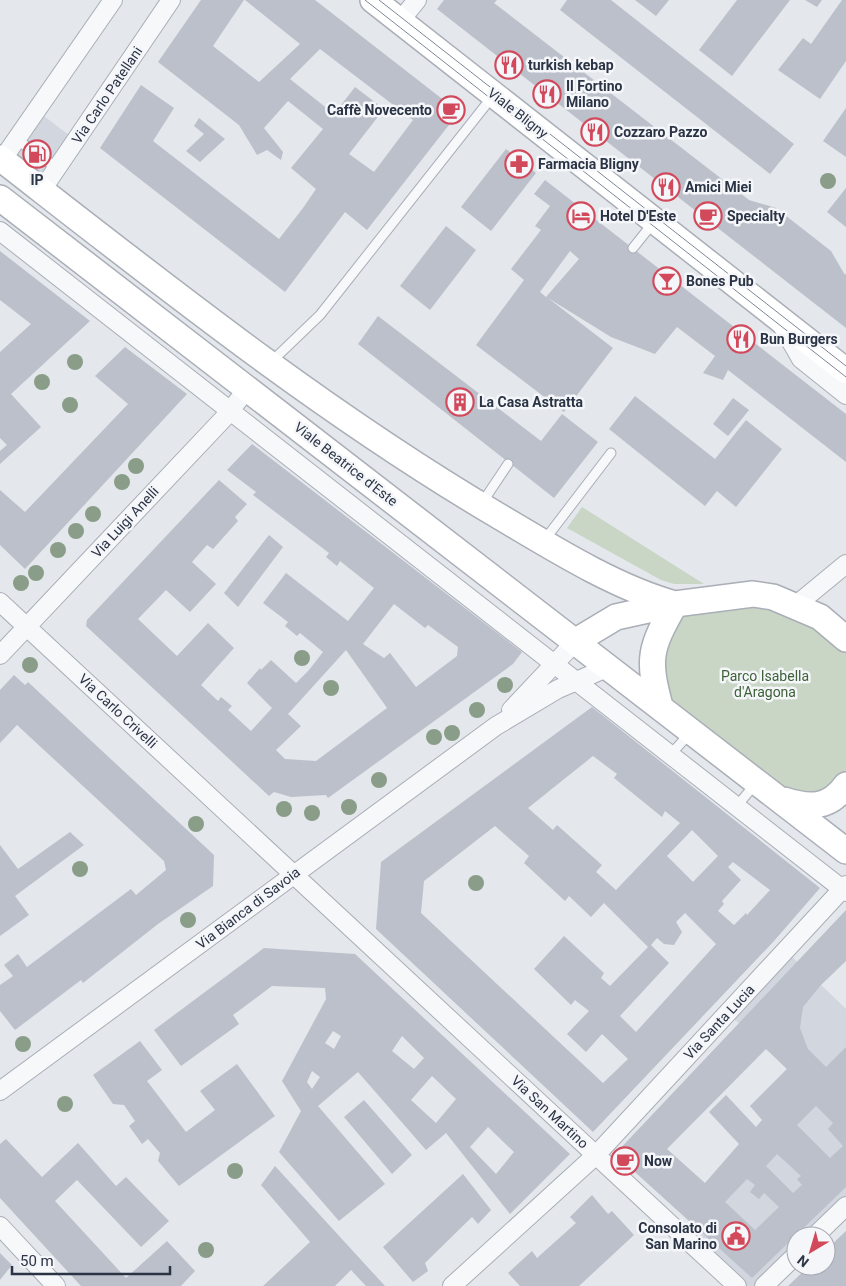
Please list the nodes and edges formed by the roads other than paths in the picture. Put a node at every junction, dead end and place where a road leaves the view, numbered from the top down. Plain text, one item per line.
1 (113, 0) edge
2 (171, 0) edge
3 (373, 0) edge
4 (383, 0) edge
5 (416, 0) edge
6 (400, 21) junction
7 (494, 95) junction
8 (16, 138) junction
9 (1, 159) edge
10 (57, 168) junction
11 (42, 190) junction
12 (0, 198) edge
13 (654, 220) junction
14 (0, 231) edge
15 (633, 248) dead end
16 (778, 317) junction
17 (269, 364) junction
18 (846, 371) edge
19 (248, 388) junction
20 (846, 395) edge
21 (231, 411) junction
22 (611, 453) dead end
23 (508, 464) dead end
24 (480, 505) junction
25 (543, 542) junction
26 (846, 564) edge
27 (0, 602) edge
28 (675, 604) junction
29 (795, 606) junction
30 (26, 626) junction
31 (845, 635) edge
32 (576, 641) junction
33 (0, 654) edge
34 (555, 664) junction
35 (609, 667) junction
36 (576, 680) junction
37 (660, 706) junction
38 (496, 726) junction
39 (692, 730) junction
40 (671, 754) junction
41 (758, 782) junction
42 (846, 785) edge
43 (781, 800) junction
44 (737, 806) junction
45 (846, 851) edge
46 (294, 874) junction
47 (845, 888) edge
48 (0, 1091) edge
49 (596, 1155) junction
50 (846, 1206) edge
51 (0, 1226) edge
52 (826, 1226) edge
53 (786, 1265) edge
54 (56, 1286) edge
55 (452, 1286) edge
56 (737, 1286) edge
57 (764, 1286) edge

1 - 8 street
2 - 10 street, Via Carlo Patellani
3 - 6 main road, Viale Bligny
4 - 6 main road, Viale Bligny
5 - 6 street
6 - 7 main road, Viale Bligny
7 - 13 main road, Viale Bligny
7 - 17 lane
8 - 9 street
8 - 10 lane
9 - 11 main road
10 - 11 street, Via Carlo Patellani
11 - 17 main road
12 - 19 main road, Viale Beatrice d'Este
13 - 15 lane
13 - 16 main road, Viale Bligny
14 - 21 street, Viale Beatrice d'Este
16 - 18 main road, Viale Bligny
16 - 20 street, Viale Bligny
17 - 24 main road
19 - 21 street, Via Luigi Anelli
19 - 32 main road, Viale Beatrice d'Este
21 - 30 street, Via Luigi Anelli
21 - 34 street, Viale Beatrice d'Este
22 - 25 lane
23 - 24 lane
24 - 25 main road
25 - 28 main road
26 - 29 street
27 - 30 street, Via Carlo Crivelli
28 - 29 main road
28 - 32 main road
28 - 37 main road
29 - 31 main road
30 - 33 street, Via Luigi Anelli
30 - 46 street, Via Carlo Crivelli
32 - 34 street, Via Bianca di Savoia
32 - 35 main road, Viale Beatrice d'Este
34 - 36 street, Viale Beatrice d'Este
34 - 38 street, Via Bianca di Savoia
35 - 36 street, Via Bianca di Savoia
35 - 37 main road, Viale Beatrice d'Este
36 - 38 street, Via Bianca di Savoia
36 - 40 street, Viale Beatrice d'Este
37 - 39 main road, Viale Beatrice d'Este
38 - 46 street, Via Bianca di Savoia
39 - 40 lane
39 - 41 main road, Viale Beatrice d'Este
40 - 44 street, Viale Beatrice d'Este
41 - 43 main road, Viale Beatrice d'Este
41 - 44 lane
42 - 43 main road
43 - 45 main road, Viale Beatrice d'Este
44 - 47 street, Viale Beatrice d'Este
46 - 48 street, Via Bianca di Savoia
46 - 49 street, Via San Martino
47 - 49 street, Via Santa Lucia
49 - 55 street, Via Santa Lucia
49 - 56 street, Via San Martino
50 - 52 street
51 - 54 street
53 - 57 street

